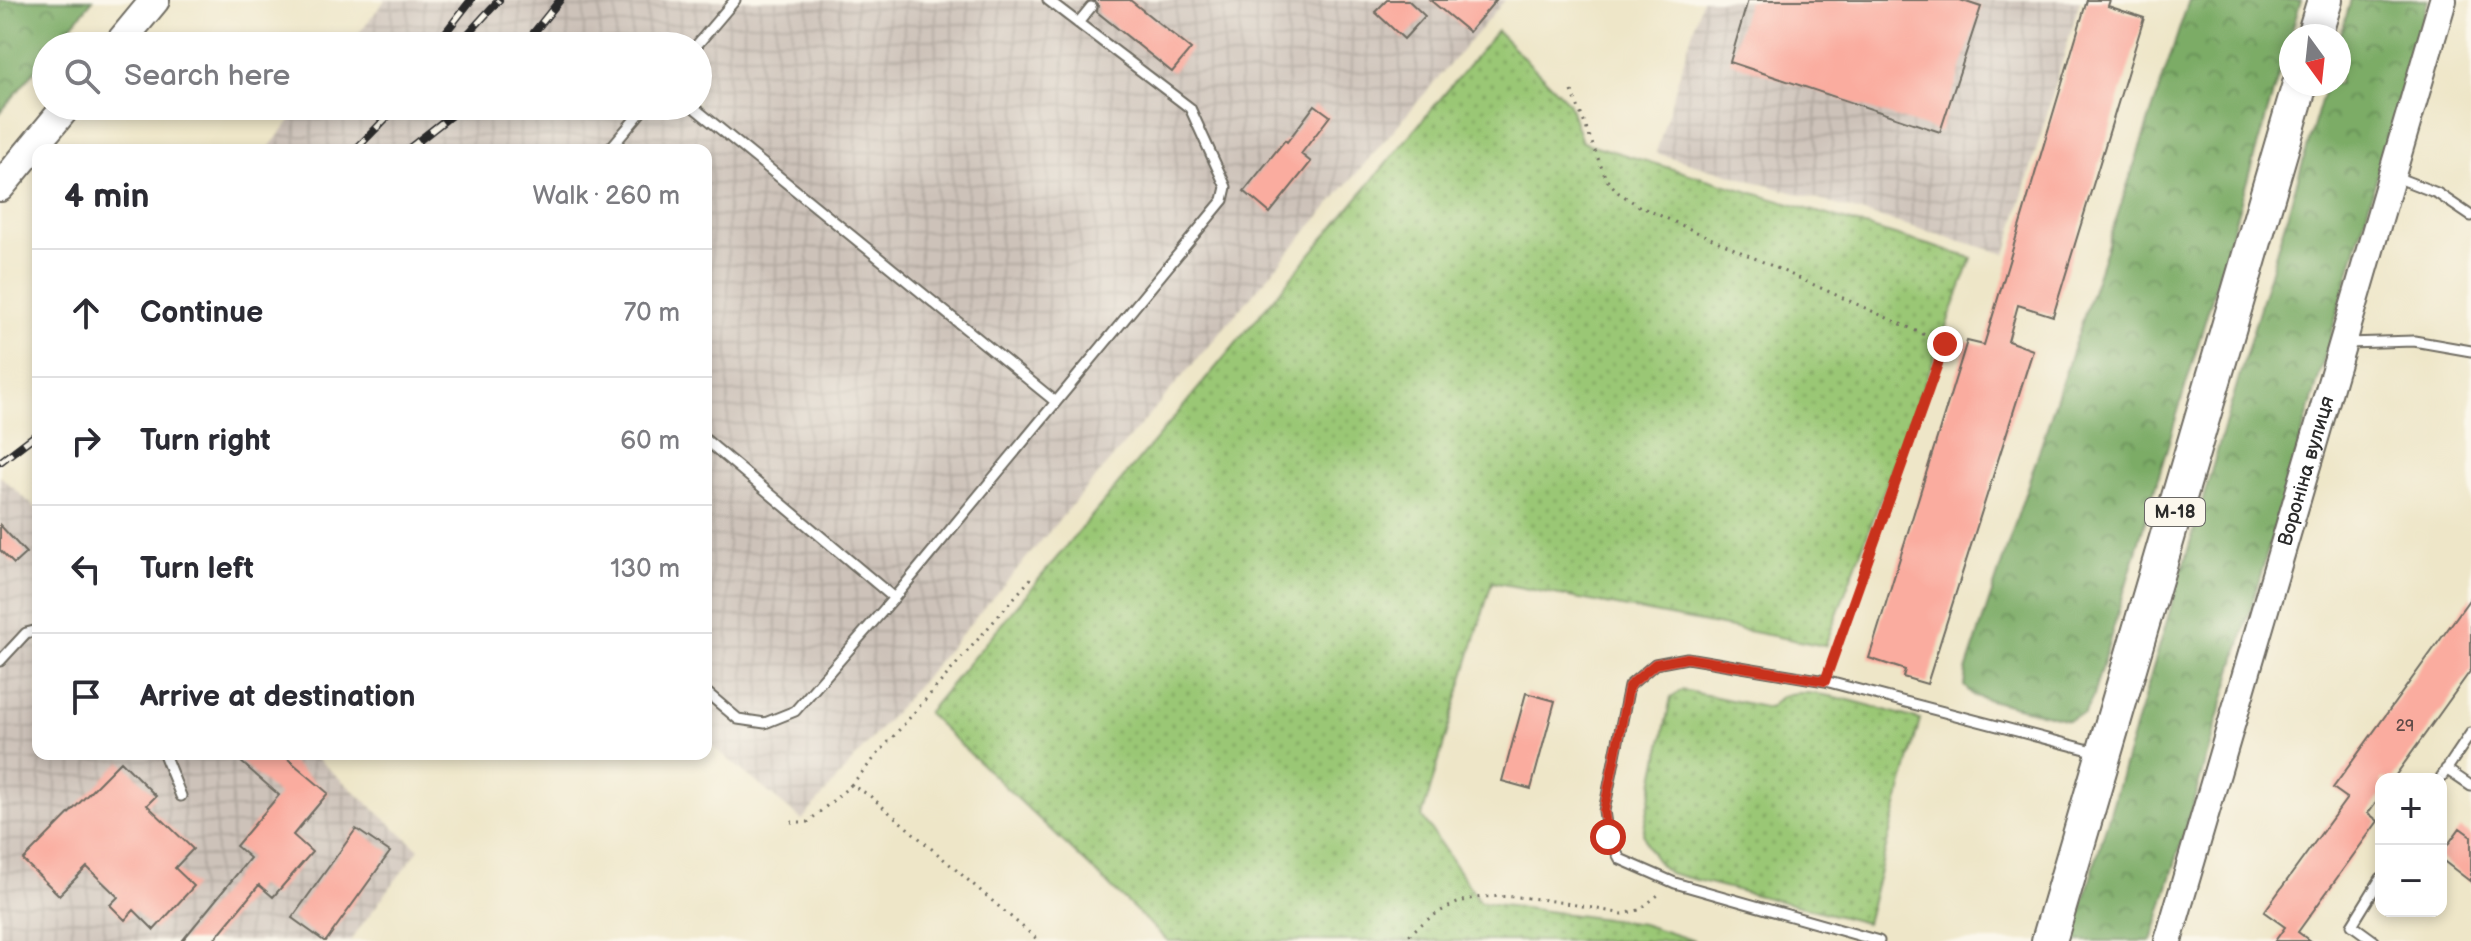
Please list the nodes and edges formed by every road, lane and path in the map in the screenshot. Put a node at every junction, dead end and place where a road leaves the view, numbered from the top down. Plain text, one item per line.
1 (155, 0) edge
2 (735, 0) edge
3 (1048, 0) edge
4 (2325, 0) edge
5 (2443, 0) edge
6 (1091, 7) dead end
7 (1078, 23) junction
8 (2318, 24) edge
9 (129, 32) edge
10 (708, 32) edge
11 (1572, 91) dead end
12 (2296, 96) edge
13 (55, 120) edge
14 (634, 120) edge
15 (709, 120) edge
16 (36, 144) edge
17 (614, 144) edge
18 (32, 148) edge
19 (2392, 175) junction
20 (0, 187) edge
21 (2471, 216) edge
22 (2342, 343) junction
23 (2471, 351) edge
24 (1056, 402) junction
25 (712, 445) edge
26 (1034, 575) dead end
27 (894, 598) junction
28 (32, 632) edge
29 (0, 661) edge
30 (1825, 681) junction
31 (712, 697) edge
32 (2471, 733) edge
33 (2104, 754) junction
34 (166, 760) edge
35 (2446, 769) junction
36 (2444, 773) edge
37 (851, 785) junction
38 (2471, 786) edge
39 (181, 796) dead end
40 (791, 822) dead end
41 (1675, 883) junction
42 (2375, 888) edge
43 (1039, 941) edge
44 (1404, 941) edge
45 (1879, 941) edge
46 (2049, 941) edge
47 (2168, 941) edge
48 (2374, 941) edge

1 - 9 main road
2 - 10 lane
3 - 7 lane
4 - 8 highway
5 - 19 street, Вороніна вулиця
6 - 7 lane
7 - 24 lane
11 - 30 path
12 - 33 highway, М-18
13 - 16 main road
14 - 17 lane
15 - 24 lane
18 - 20 main road
19 - 21 lane
19 - 22 street, Вороніна вулиця
22 - 23 lane
22 - 47 street, Вороніна вулиця
24 - 27 lane
25 - 27 lane
26 - 37 path
27 - 31 lane
28 - 29 lane
30 - 33 lane
30 - 41 lane
32 - 35 lane
33 - 46 highway, М-18
34 - 39 lane
35 - 36 lane
35 - 38 lane
37 - 40 path
37 - 43 path
41 - 44 path
41 - 45 lane
42 - 48 lane

